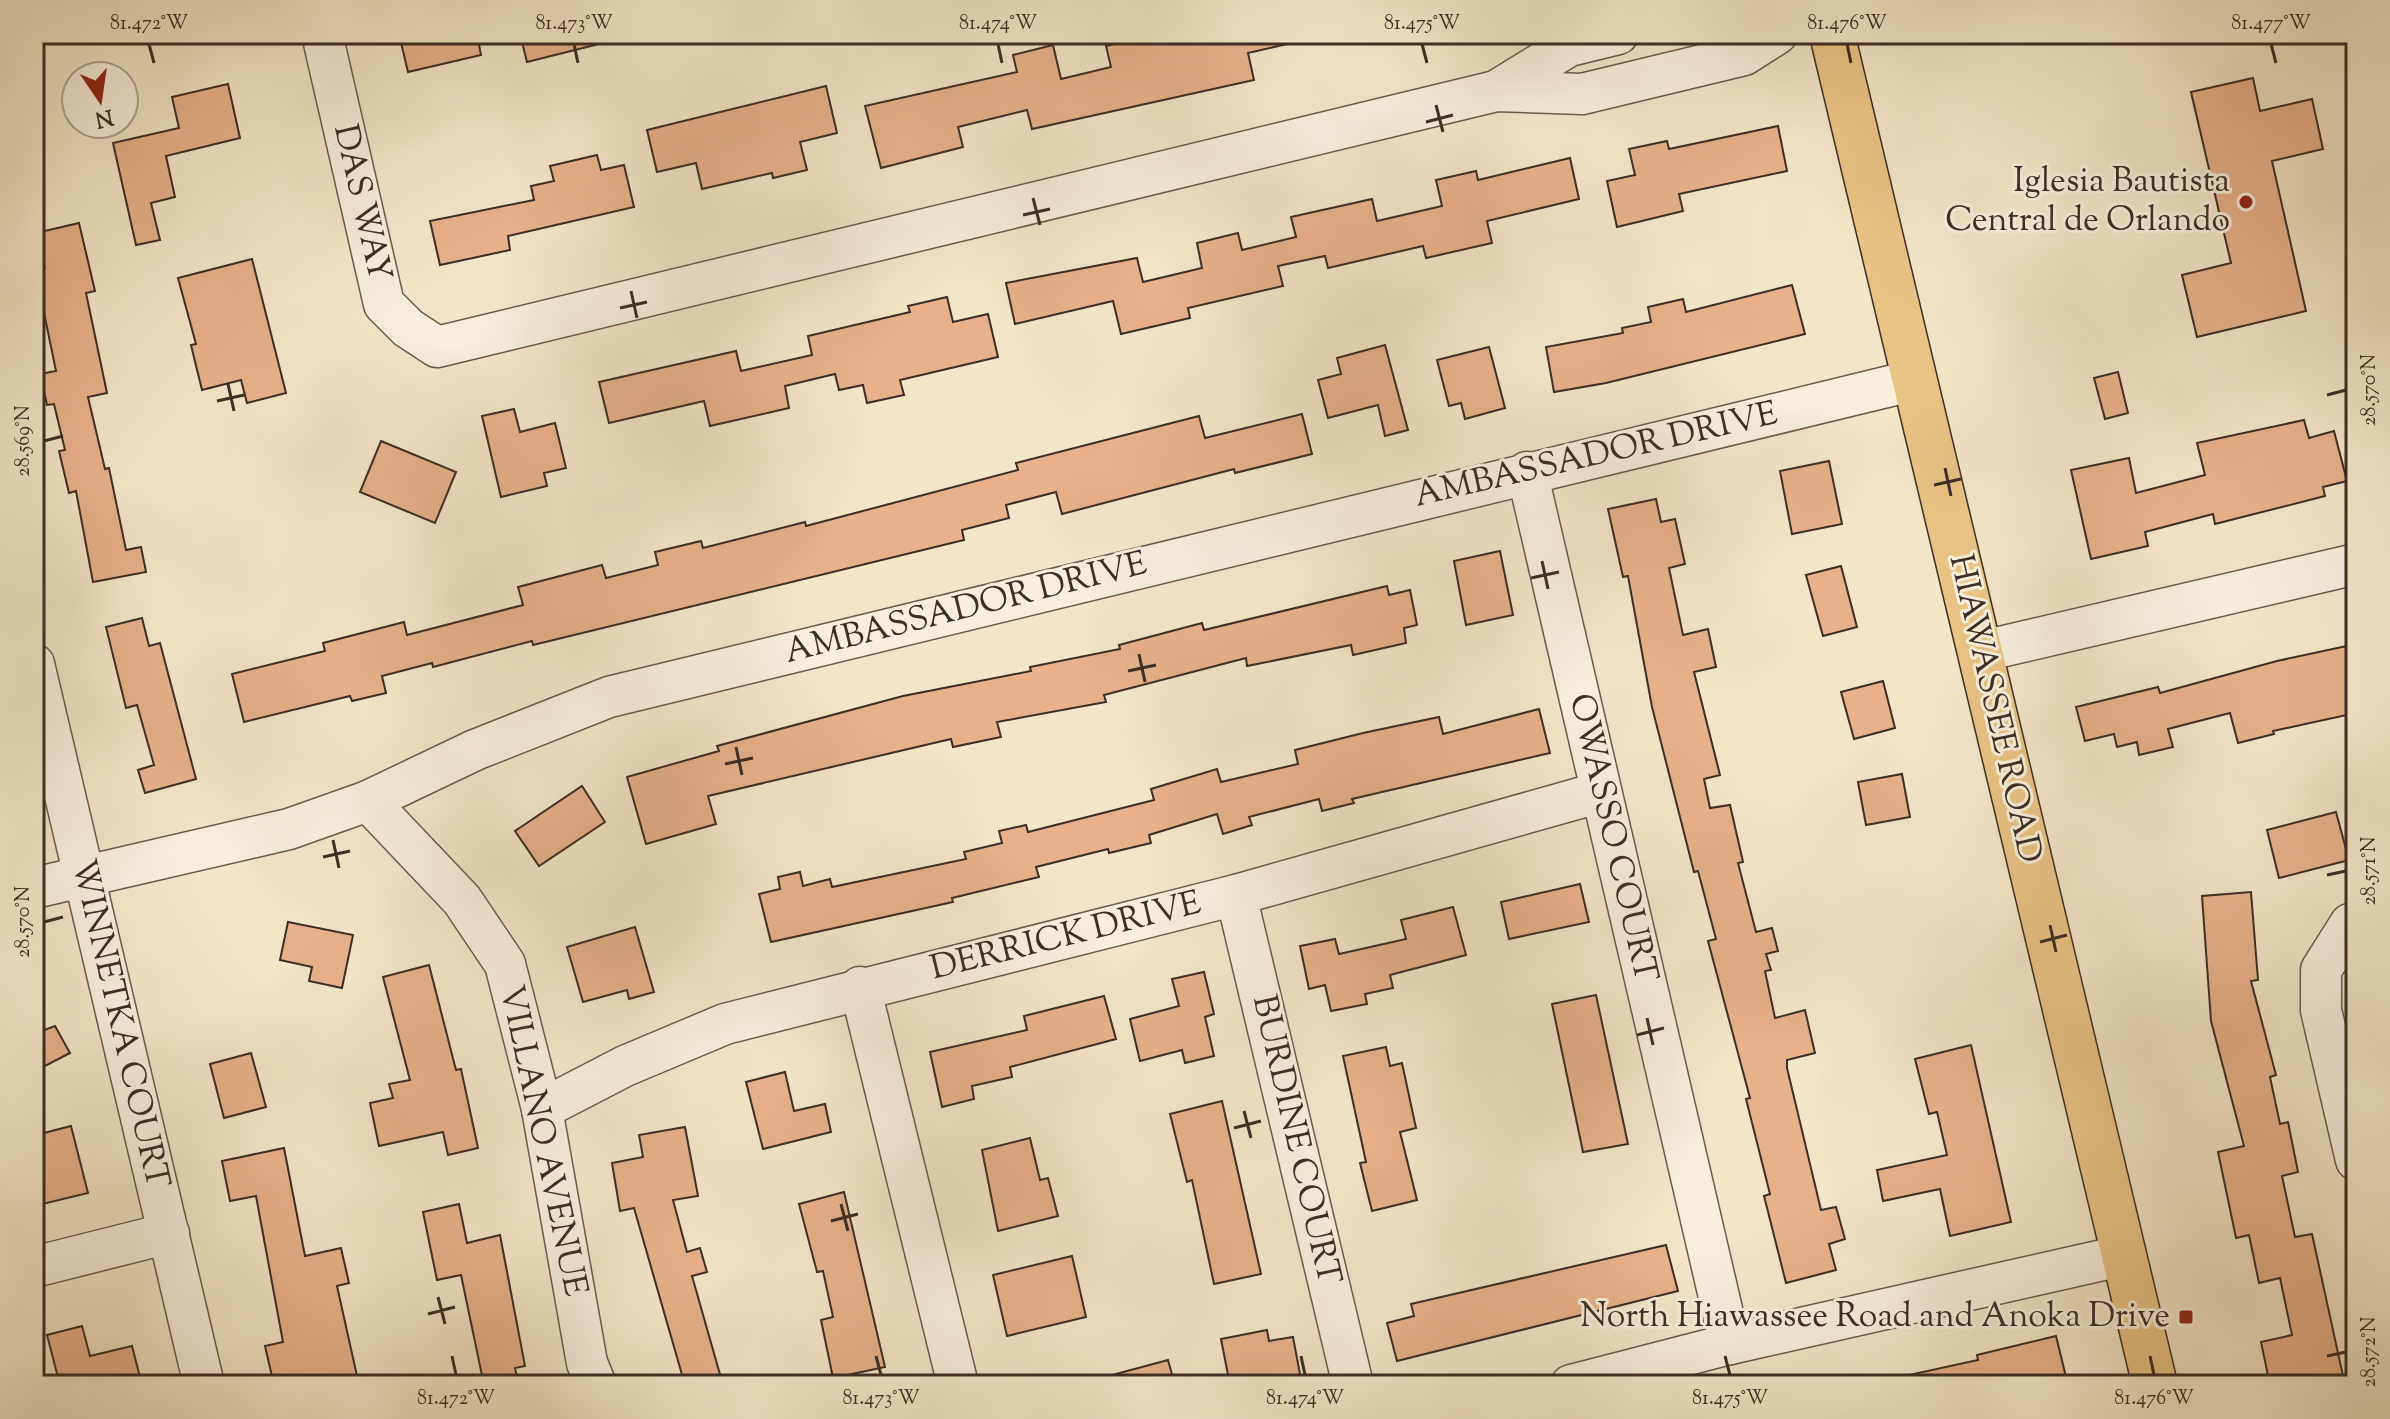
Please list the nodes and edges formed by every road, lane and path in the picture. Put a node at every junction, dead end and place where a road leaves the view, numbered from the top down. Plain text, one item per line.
1 (322, 34) edge
2 (1618, 34) edge
3 (1777, 34) edge
4 (1832, 34) edge
5 (1496, 91) junction
6 (1915, 380) junction
7 (1527, 472) junction
8 (2356, 564) edge
9 (1979, 652) junction
10 (34, 664) edge
11 (1601, 792) junction
12 (368, 801) junction
13 (83, 875) junction
14 (34, 888) edge
15 (1236, 895) junction
16 (2356, 922) edge
17 (860, 987) junction
18 (542, 1109) junction
19 (2356, 1160) edge
20 (169, 1233) junction
21 (2125, 1255) junction
22 (34, 1267) edge
23 (1730, 1344) junction
24 (204, 1385) edge
25 (596, 1385) edge
26 (958, 1385) edge
27 (1353, 1385) edge
28 (1571, 1385) edge
29 (2155, 1385) edge

1 - 5 street, DAS WAY
2 - 5 street
3 - 5 street
4 - 6 main road, HIAWASSEE ROAD
6 - 7 street, AMBASSADOR DRIVE
6 - 9 main road, HIAWASSEE ROAD
7 - 11 street, OWASSO COURT
7 - 12 street, AMBASSADOR DRIVE
8 - 9 street
9 - 21 main road, HIAWASSEE ROAD
10 - 13 street, WINNETKA COURT
11 - 15 street, DERRICK DRIVE
11 - 23 street, OWASSO COURT
12 - 13 street, AMBASSADOR DRIVE
12 - 18 street, VILLANO AVENUE
13 - 14 street, AMBASSADOR DRIVE
13 - 20 street, WINNETKA COURT
15 - 17 street, DERRICK DRIVE
15 - 27 street, BURDINE COURT
16 - 19 street
17 - 18 street, DERRICK DRIVE
17 - 26 street
18 - 25 street, VILLANO AVENUE
20 - 22 street
20 - 24 street, WINNETKA COURT
21 - 23 street
21 - 29 main road, HIAWASSEE ROAD
23 - 28 street

